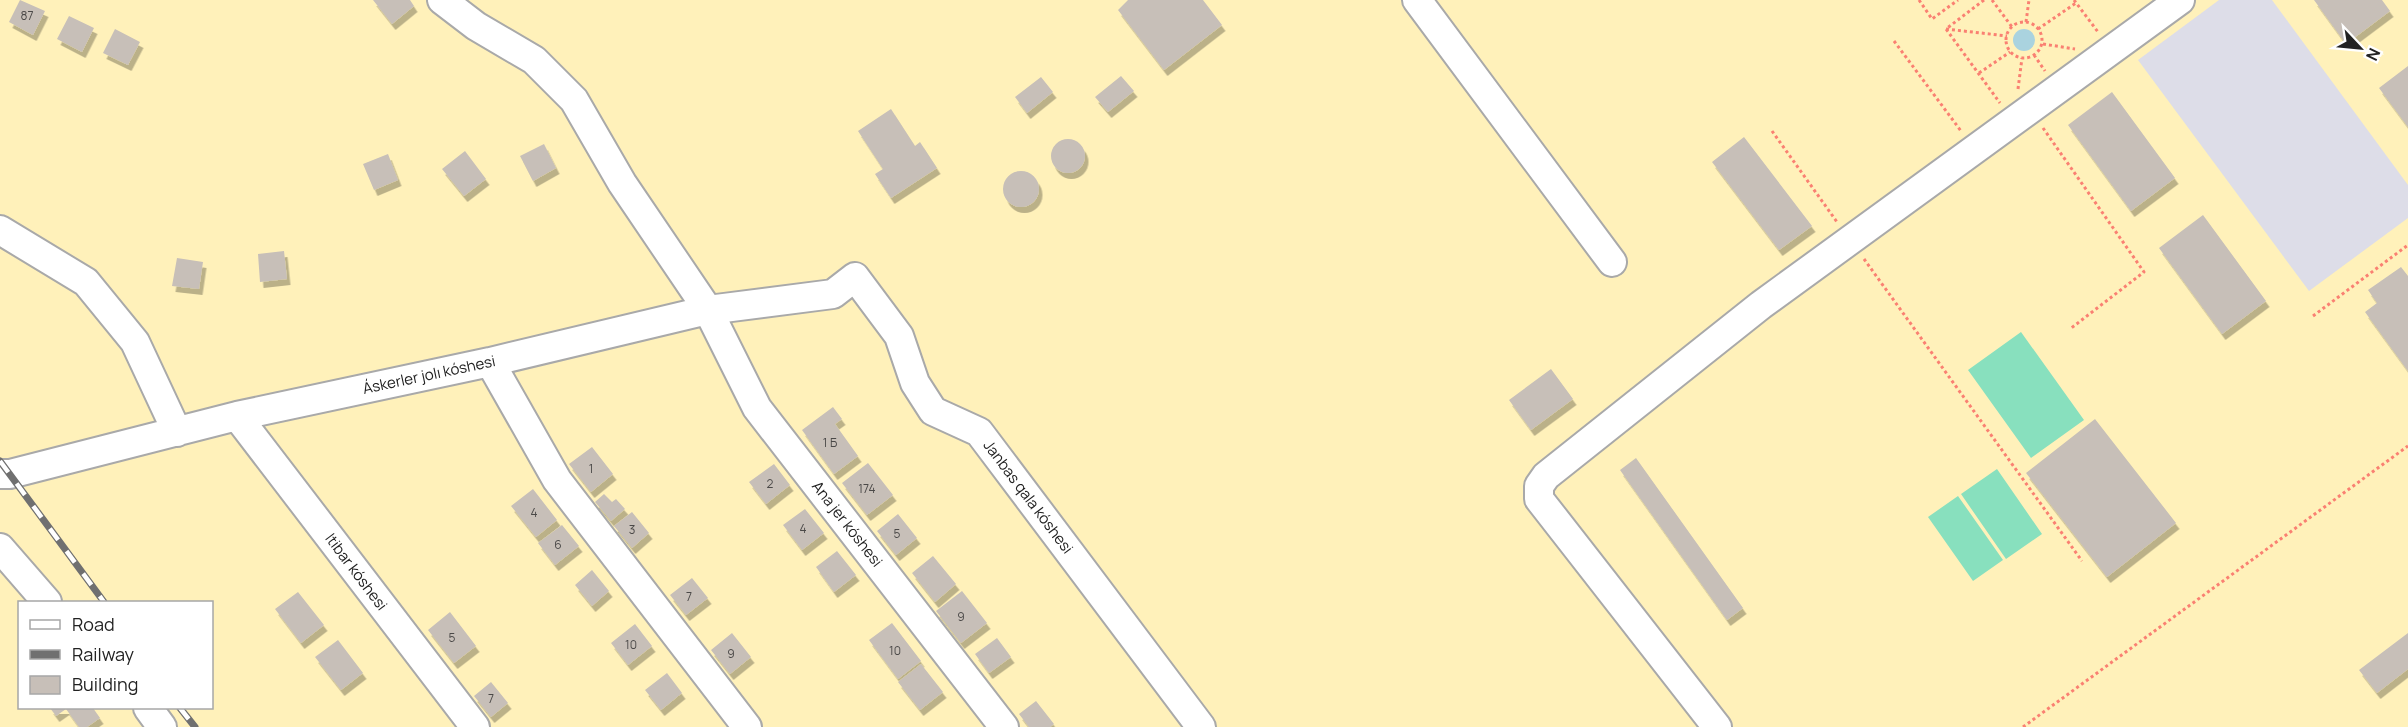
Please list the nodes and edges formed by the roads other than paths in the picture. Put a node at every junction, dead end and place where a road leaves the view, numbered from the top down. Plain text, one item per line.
1 (442, 0) edge
2 (1417, 0) edge
3 (2180, 0) edge
4 (0, 230) edge
5 (1612, 262) dead end
6 (855, 277) joint
7 (708, 310) junction
8 (490, 362) junction
9 (237, 416) junction
10 (177, 432) junction
11 (0, 474) edge
12 (0, 548) edge
13 (45, 601) edge
14 (149, 709) edge
15 (162, 727) edge
16 (475, 727) edge
17 (747, 727) edge
18 (1004, 727) edge
19 (1201, 727) edge
20 (1718, 727) edge

1 - 7 street, Ana jer kóshesi
2 - 5 street
3 - 20 street
4 - 10 street
6 - 7 street, Áskerler jolı kóshesi
6 - 19 street, Janbas qala kóshesi
7 - 8 street, Áskerler jolı kóshesi
7 - 18 street, Ana jer kóshesi
8 - 9 street, Áskerler jolı kóshesi
8 - 17 street
9 - 10 street, Áskerler jolı kóshesi
9 - 16 street, Itibar kóshesi
10 - 11 street, Áskerler jolı kóshesi
12 - 13 street
14 - 15 street

